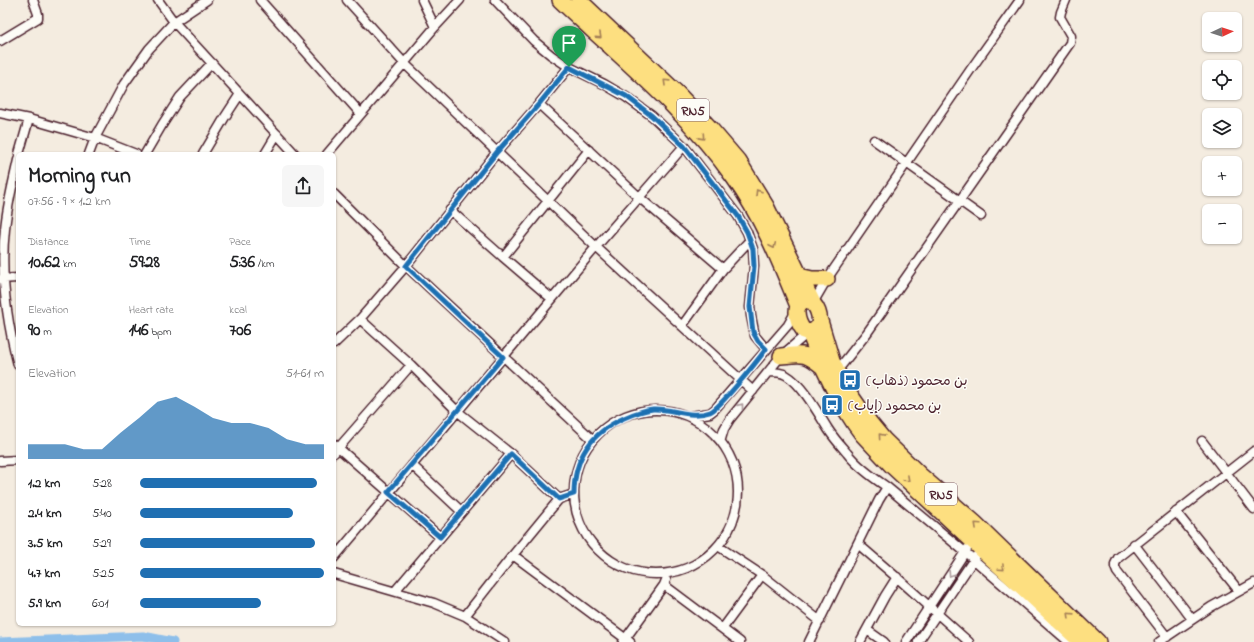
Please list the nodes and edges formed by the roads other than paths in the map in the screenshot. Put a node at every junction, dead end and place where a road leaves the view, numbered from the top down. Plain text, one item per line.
1 (33, 0) edge
2 (158, 0) edge
3 (207, 0) edge
4 (260, 0) edge
5 (422, 0) edge
6 (460, 0) edge
7 (495, 0) edge
8 (560, 0) edge
9 (579, 0) edge
10 (1020, 0) edge
11 (1066, 0) edge
12 (352, 2) edge
13 (174, 22) junction
14 (435, 27) junction
15 (0, 41) edge
16 (212, 63) junction
17 (404, 63) junction
18 (569, 67) junction
19 (240, 94) junction
20 (539, 104) junction
21 (0, 113) edge
22 (361, 114) junction
23 (29, 119) junction
24 (277, 134) junction
25 (95, 138) junction
26 (874, 140) dead end
27 (684, 146) junction
28 (589, 150) junction
29 (20, 152) edge
30 (90, 152) edge
31 (131, 152) edge
32 (146, 152) edge
33 (204, 152) edge
34 (266, 152) edge
35 (293, 152) edge
36 (329, 152) edge
37 (497, 152) junction
38 (907, 163) junction
39 (16, 169) edge
40 (336, 196) edge
41 (640, 198) junction
42 (960, 200) junction
43 (548, 201) junction
44 (450, 210) junction
45 (981, 216) dead end
46 (750, 240) junction
47 (596, 247) junction
48 (502, 257) junction
49 (406, 266) junction
50 (723, 269) junction
51 (799, 276) junction
52 (16, 278) edge
53 (2, 279) edge
54 (827, 279) junction
55 (552, 299) junction
56 (813, 303) junction
57 (797, 308) junction
58 (360, 319) junction
59 (820, 321) junction
60 (682, 326) junction
61 (809, 332) junction
62 (336, 342) edge
63 (766, 349) junction
64 (16, 355) edge
65 (781, 356) junction
66 (503, 357) junction
67 (411, 366) junction
68 (830, 369) junction
69 (768, 372) junction
70 (741, 380) junction
71 (753, 391) junction
72 (457, 411) junction
73 (691, 416) junction
74 (592, 439) junction
75 (721, 439) junction
76 (1202, 441) dead end
77 (336, 447) edge
78 (336, 449) edge
79 (1254, 451) edge
80 (511, 454) junction
81 (16, 460) edge
82 (0, 461) edge
83 (412, 466) junction
84 (1226, 474) junction
85 (887, 486) junction
86 (388, 492) junction
87 (574, 494) junction
88 (559, 499) junction
89 (1254, 509) edge
90 (462, 512) junction
91 (1176, 512) junction
92 (440, 537) junction
93 (858, 544) junction
94 (1134, 544) junction
95 (718, 546) junction
96 (973, 550) junction
97 (513, 555) junction
98 (336, 556) edge
99 (336, 575) edge
100 (668, 575) junction
101 (762, 575) junction
102 (897, 577) junction
103 (1254, 583) edge
104 (664, 586) junction
105 (395, 591) junction
106 (1239, 591) junction
107 (930, 607) junction
108 (938, 614) junction
109 (465, 616) junction
110 (1192, 620) junction
111 (820, 621) junction
112 (722, 628) junction
113 (867, 630) junction
114 (1167, 637) junction
115 (626, 641) edge
116 (505, 642) edge
117 (740, 642) edge
118 (809, 642) edge
119 (860, 642) edge
120 (884, 642) edge
121 (906, 642) edge
122 (918, 642) edge
123 (969, 642) edge
124 (1069, 642) edge
125 (1081, 642) edge
126 (1098, 642) edge
127 (1159, 642) edge

1 - 15 street
2 - 13 street
3 - 13 street
4 - 22 street
5 - 14 street
6 - 14 street
7 - 18 street
8 -> 57 highway, RN5
51 -> 9 highway, RN5
10 - 38 street
11 - 42 street
12 - 17 street
13 - 16 street
13 - 25 street
14 - 17 street
16 - 19 street
16 - 32 street
17 - 22 street
17 - 37 street
18 - 20 street
18 - 27 street
19 - 24 street
19 - 33 street
20 - 28 street
20 - 37 street
21 - 23 street
22 - 36 street
23 - 25 street
23 - 29 street
24 - 34 street
24 - 35 street
25 - 30 street
25 - 31 street
26 - 38 street
27 - 41 street
27 - 46 street
28 - 41 street
28 - 43 street
37 - 43 street
37 - 44 street
38 - 42 street
38 - 54 street
39 - 53 street
40 - 49 street
41 - 47 street
41 - 50 street
42 - 45 street
42 - 68 street
43 - 47 street
43 - 48 street
44 - 48 street
44 - 49 street
46 - 50 street
46 - 63 street
47 - 55 street
47 - 60 street
48 - 55 street
49 - 58 street
49 - 66 street
50 - 60 street
51 - 54 highway
51 - 56 highway, RN5
52 - 53 street
53 - 64 street
54 - 56 street
55 - 66 street
56 - 57 highway
56 - 59 highway, RN5
57 - 61 highway, RN5
57 - 63 street
58 - 62 street
58 - 67 street
59 - 61 highway
59 - 68 highway, RN5
60 - 70 street
61 - 65 street
61 - 68 highway, RN5
63 - 70 street
65 - 68 highway
65 - 69 street
66 - 72 street
66 - 74 street
67 - 72 street
67 - 77 street
68 -> 96 highway, RN5
126 -> 68 highway, RN5
69 - 71 street
69 - 85 street
70 - 71 street
70 - 73 street
75 -> 71 street
72 - 80 street
72 - 83 street
73 - 74 street
73 - 75 street
74 - 87 street
75 - 95 street
76 - 84 street
78 - 86 street
79 - 84 street
80 - 88 street
80 - 90 street
81 - 82 street
83 - 86 street
83 - 90 street
84 - 89 street
84 - 91 street
85 - 93 street
85 - 96 street
86 - 92 street
86 - 98 street
87 - 88 street
87 - 100 street
88 - 97 street
90 - 92 street
91 - 94 street
91 - 106 street
92 - 105 street
93 - 102 street
93 - 111 street
94 - 110 street
94 - 114 street
95 - 100 street
95 - 101 street
96 -> 107 street
96 - 108 street
96 - 124 street
96 -> 125 highway, RN5
97 - 109 street
97 - 115 street
99 - 105 street
100 - 104 street
101 - 111 street
101 - 112 street
102 - 107 street
102 - 113 street
103 - 106 street
104 - 112 street
104 - 115 street
105 - 109 street
106 - 110 street
107 - 108 street
107 - 121 street
108 - 122 street
108 - 123 street
109 - 116 street
110 - 114 street
111 - 118 street
112 - 117 street
113 - 119 street
113 - 120 street
114 - 127 street

